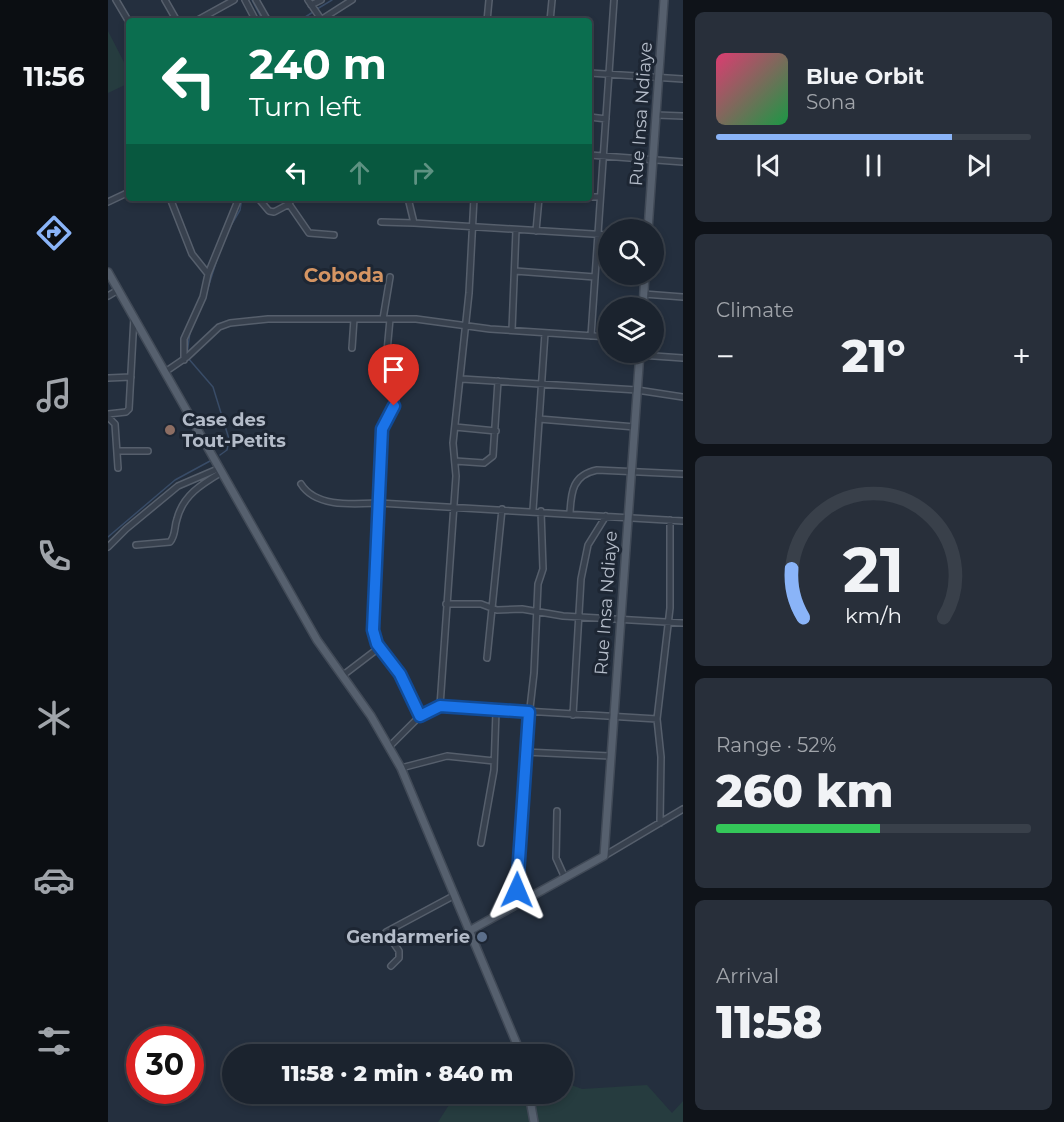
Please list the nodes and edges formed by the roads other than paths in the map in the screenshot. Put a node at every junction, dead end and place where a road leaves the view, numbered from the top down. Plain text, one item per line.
1 (116, 0) edge
2 (165, 0) edge
3 (234, 0) edge
4 (245, 0) edge
5 (256, 0) edge
6 (321, 0) edge
7 (352, 0) edge
8 (489, 0) edge
9 (552, 0) edge
10 (614, 0) edge
11 (664, 0) edge
12 (310, 3) edge
13 (127, 18) edge
14 (175, 18) edge
15 (201, 18) edge
16 (254, 18) edge
17 (266, 18) edge
18 (319, 18) edge
19 (323, 18) edge
20 (487, 18) edge
21 (550, 18) edge
22 (592, 73) edge
23 (609, 74) junction
24 (659, 78) junction
25 (683, 79) edge
26 (656, 115) junction
27 (683, 116) edge
28 (592, 117) edge
29 (606, 119) junction
30 (592, 155) edge
31 (603, 156) junction
32 (653, 160) junction
33 (683, 162) edge
34 (126, 193) edge
35 (592, 197) edge
36 (600, 197) junction
37 (171, 201) edge
38 (237, 201) edge
39 (261, 201) edge
40 (291, 201) edge
41 (409, 201) edge
42 (474, 201) edge
43 (539, 201) edge
44 (108, 202) edge
45 (599, 219) edge
46 (649, 219) edge
47 (381, 222) dead end
48 (414, 223) junction
49 (474, 226) junction
50 (516, 230) junction
51 (536, 231) junction
52 (598, 234) joint
53 (334, 235) dead end
54 (515, 271) junction
55 (108, 272) edge
56 (208, 274) junction
57 (390, 277) dead end
58 (595, 277) junction
59 (644, 285) edge
60 (118, 290) junction
61 (644, 294) junction
62 (108, 296) edge
63 (644, 297) edge
64 (683, 297) edge
65 (134, 317) junction
66 (354, 319) junction
67 (387, 319) junction
68 (466, 326) junction
69 (512, 330) junction
70 (545, 333) junction
71 (591, 336) junction
72 (598, 336) edge
73 (352, 348) dead end
74 (664, 356) edge
75 (683, 358) edge
76 (184, 360) junction
77 (640, 363) edge
78 (165, 372) junction
79 (108, 378) edge
80 (131, 378) junction
81 (462, 380) junction
82 (498, 381) junction
83 (541, 384) junction
84 (638, 390) junction
85 (683, 397) edge
86 (108, 415) edge
87 (540, 419) junction
88 (455, 427) junction
89 (634, 427) junction
90 (496, 431) junction
91 (117, 451) junction
92 (148, 451) dead end
93 (455, 461) junction
94 (118, 468) dead end
95 (221, 470) junction
96 (631, 471) junction
97 (683, 474) edge
98 (301, 484) dead end
99 (379, 503) junction
100 (452, 507) junction
101 (502, 509) junction
102 (533, 510) junction
103 (541, 511) junction
104 (570, 513) junction
105 (606, 516) junction
106 (628, 517) junction
107 (670, 520) junction
108 (683, 521) edge
109 (136, 544) dead end
110 (108, 547) edge
111 (446, 604) junction
112 (490, 608) junction
113 (537, 613) junction
114 (581, 616) junction
115 (620, 618) junction
116 (669, 621) junction
117 (683, 623) edge
118 (380, 647) junction
119 (487, 658) dead end
120 (342, 676) junction
121 (440, 706) junction
122 (496, 711) junction
123 (529, 712) junction
124 (573, 715) junction
125 (420, 716) junction
126 (613, 717) junction
127 (657, 719) junction
128 (389, 747) junction
129 (525, 752) junction
130 (610, 756) junction
131 (494, 760) junction
132 (401, 768) junction
133 (683, 809) edge
134 (557, 811) dead end
135 (660, 823) junction
136 (481, 843) dead end
137 (604, 856) junction
138 (565, 878) junction
139 (455, 895) junction
140 (519, 904) junction
141 (469, 931) junction
142 (391, 966) dead end
143 (517, 1044) edge
144 (531, 1104) edge
145 (534, 1122) edge

1 - 13 street
2 - 14 street
3 - 15 street
4 - 16 street
5 - 17 street
6 - 12 street
7 - 19 street
8 - 20 street
9 - 21 street
10 - 23 street
11 - 24 main road, Rue Insa Ndiaye
12 - 18 street
22 - 23 street
23 - 24 street
23 - 29 street
24 - 25 street
24 - 26 main road, Rue Insa Ndiaye
26 - 27 street
26 - 32 main road, Rue Insa Ndiaye
28 - 29 street
29 - 31 street
30 - 31 street
31 - 32 street
31 - 36 street
32 - 33 street
32 - 46 main road, Rue Insa Ndiaye
34 - 44 street
35 - 36 street
36 - 45 street
37 - 56 street
38 - 56 street
39 - 40 street
40 - 53 street
41 - 48 street
42 - 49 street
43 - 51 street
47 - 48 street
48 - 49 street
49 - 50 street
49 - 68 street
50 - 51 street
50 - 54 street
51 - 52 street
52 - 58 street
54 - 58 street
54 - 69 street
55 - 60 main road
56 - 76 street
57 - 67 street
58 - 71 street
59 - 61 main road
60 - 62 street
60 - 65 main road
61 - 63 main road
61 - 64 street
65 - 78 main road
65 - 80 street
66 - 67 street
66 - 73 street
66 - 76 street
67 - 68 street
67 - 99 street
68 - 69 street
68 - 81 street
69 - 70 street
70 - 71 street
70 - 83 street
71 - 72 street
74 - 75 street
76 - 78 street
77 - 84 main road, Rue Insa Ndiaye
78 - 95 main road
79 - 80 street
80 - 86 street
81 - 82 street
81 - 88 street
82 - 83 street
82 - 90 street
83 - 84 street
83 - 87 street
84 - 85 street
84 - 89 main road, Rue Insa Ndiaye
86 - 91 street
87 - 89 street
87 - 102 street
88 - 90 street
88 - 93 street
89 - 96 main road, Rue Insa Ndiaye
90 - 93 street
91 - 92 street
91 - 94 street
93 - 100 street
95 - 109 street
95 - 110 street
95 - 120 main road
96 - 97 street
96 - 104 street
96 - 106 main road, Rue Insa Ndiaye
98 - 99 street
99 - 100 street
99 - 118 street
100 - 101 street
100 - 111 street
101 - 102 street
101 - 112 street
102 - 103 street
103 - 104 street
103 - 113 street
104 - 105 street
105 - 106 street
105 - 114 street
106 - 107 street
106 - 115 main road, Rue Insa Ndiaye
107 - 108 street
107 - 116 street
111 - 112 street
111 - 121 street
112 - 113 street
112 - 119 street
113 - 114 street
113 - 123 street
114 - 115 street
114 - 124 street
115 - 116 street
115 - 126 main road, Rue Insa Ndiaye
116 - 117 street
116 - 127 street
118 - 120 street
118 - 125 street
120 - 128 main road
121 - 122 street
121 - 125 street
122 - 123 street
122 - 131 street
123 - 124 street
123 - 129 street
124 - 126 street
125 - 128 street
126 - 127 street
126 - 130 main road, Rue Insa Ndiaye
127 - 135 street
128 - 132 main road
129 - 130 street
129 - 140 street
130 - 137 main road, Rue Insa Ndiaye
131 - 132 street
131 - 136 street
132 - 139 main road
133 - 135 street
134 - 138 street
135 - 137 street
137 - 138 main road
138 - 140 main road
139 - 141 main road
139 - 142 street
140 - 141 main road
141 - 143 main road
144 - 145 main road

